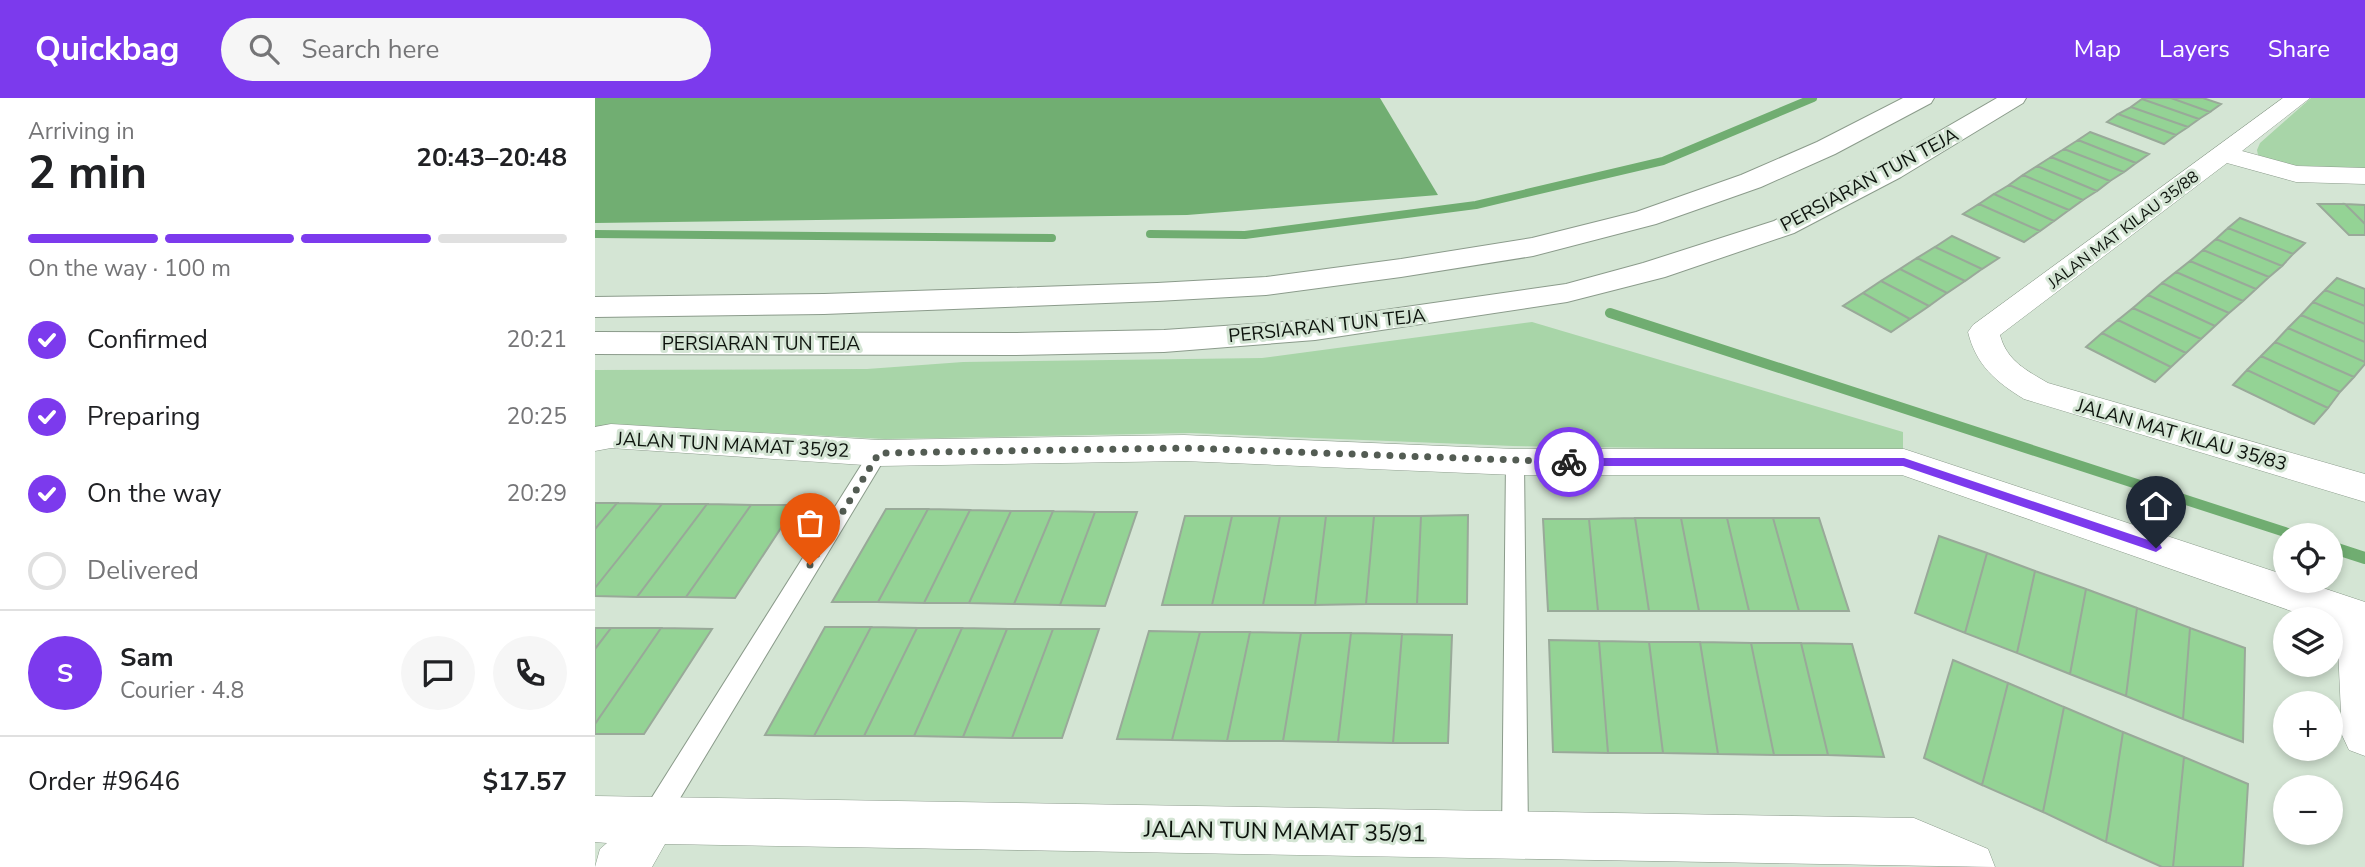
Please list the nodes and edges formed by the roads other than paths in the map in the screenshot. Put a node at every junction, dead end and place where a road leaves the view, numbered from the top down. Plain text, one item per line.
1 (1922, 98) edge
2 (2014, 98) edge
3 (2298, 98) edge
4 (2224, 154) junction
5 (2365, 176) edge
6 (595, 307) edge
7 (596, 343) edge
8 (2003, 371) joint
9 (595, 439) edge
10 (879, 453) junction
11 (1515, 462) junction
12 (2365, 488) edge
13 (2361, 617) edge
14 (2365, 735) edge
15 (595, 819) edge
16 (652, 820) junction
17 (1516, 851) edge
18 (618, 867) edge
19 (1970, 867) edge

1 - 6 main road, PERSIARAN TUN TEJA
2 - 7 main road, PERSIARAN TUN TEJA
3 - 4 street, JALAN MAT KILAU 35/88
4 - 5 street
4 - 8 street, JALAN MAT KILAU 35/88
8 - 12 street, JALAN MAT KILAU 35/83
9 - 10 street, JALAN TUN MAMAT 35/92
10 - 11 street, JALAN TUN MAMAT 35/92
10 - 16 lane
11 - 13 street, JALAN TUN MAMAT 35/92
11 - 17 lane
13 - 14 street, JALAN TUN MAMAT 35/92
15 - 16 street, JALAN TUN MAMAT 35/91
16 - 17 street, JALAN TUN MAMAT 35/91
16 - 18 street
17 - 19 street, JALAN TUN MAMAT 35/91

